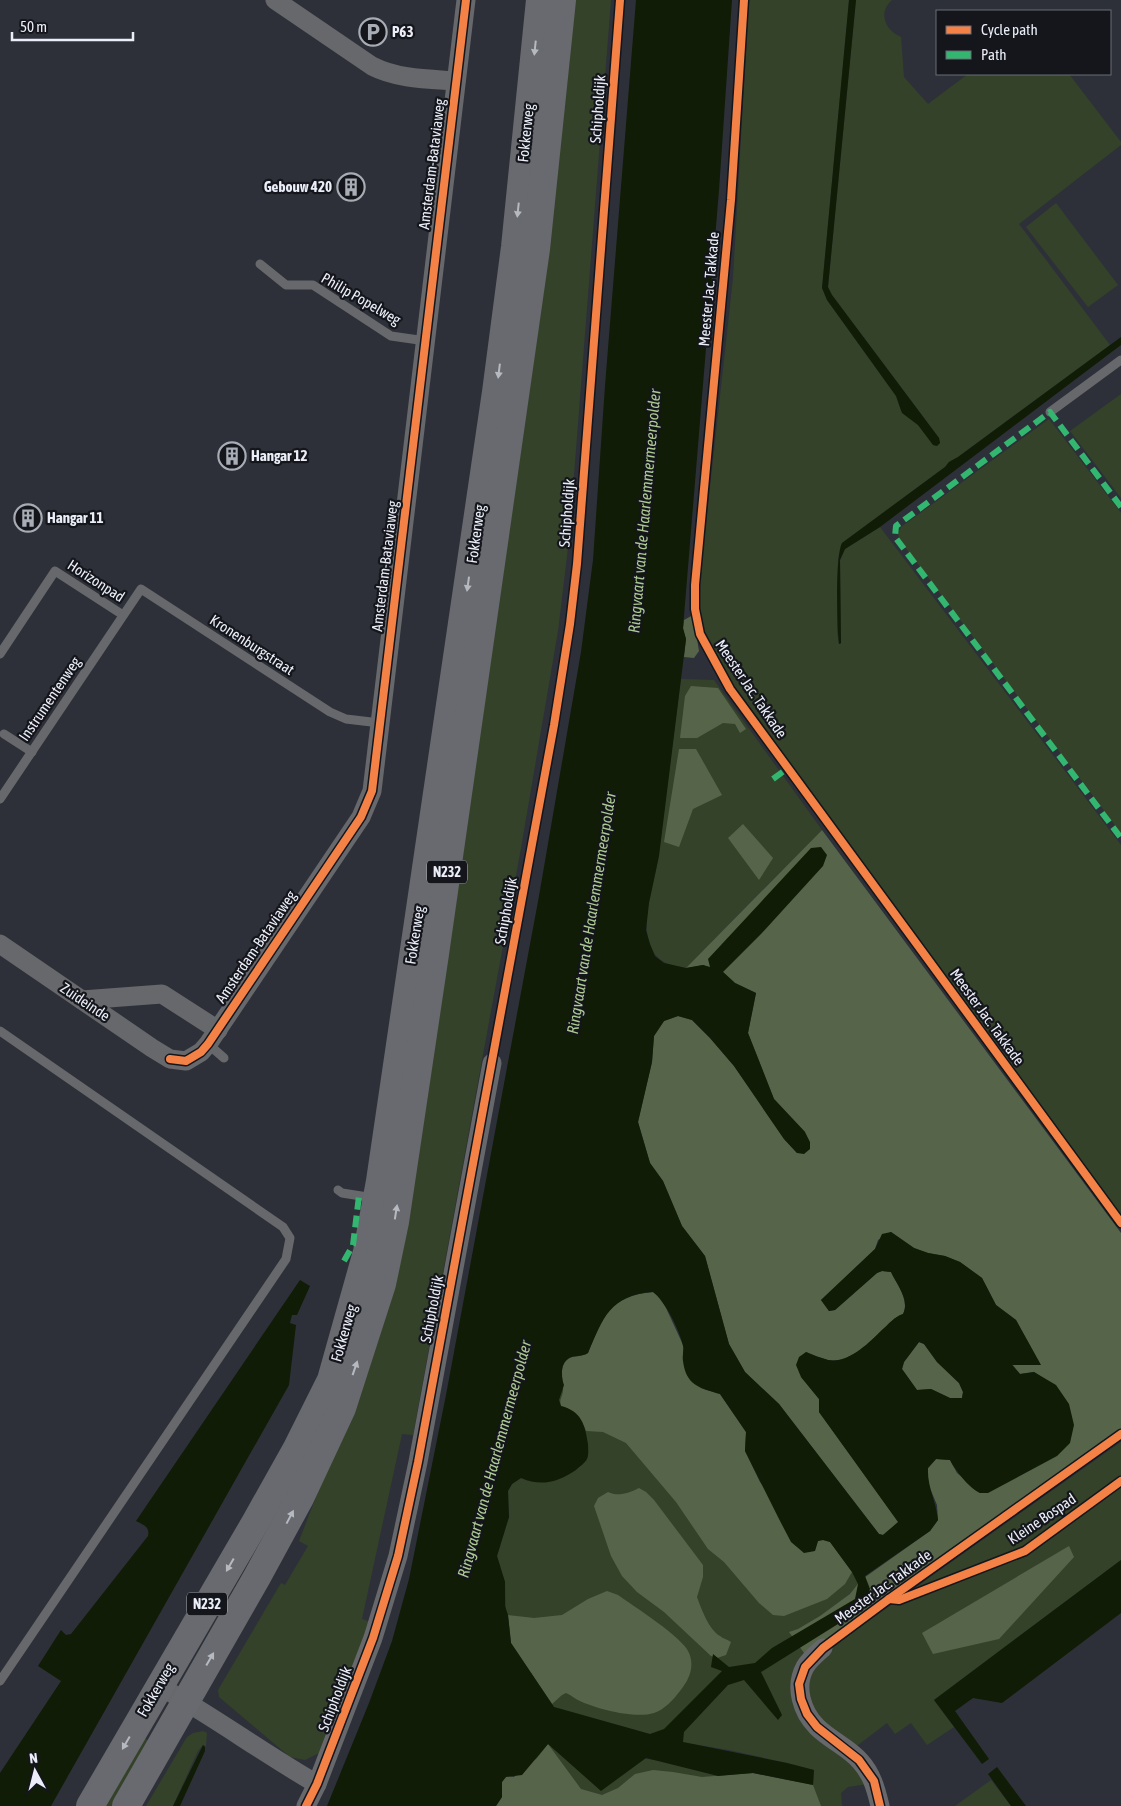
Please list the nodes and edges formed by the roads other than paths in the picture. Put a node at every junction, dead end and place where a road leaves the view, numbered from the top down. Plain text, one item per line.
1 (275, 0) edge
2 (466, 0) edge
3 (540, 0) edge
4 (562, 0) edge
5 (456, 81) junction
6 (260, 264) dead end
7 (426, 341) junction
8 (1121, 360) edge
9 (1050, 412) dead end
10 (123, 615) junction
11 (0, 654) edge
12 (380, 723) junction
13 (4, 734) dead end
14 (32, 752) junction
15 (0, 798) edge
16 (0, 944) edge
17 (82, 1000) junction
18 (0, 1032) edge
19 (212, 1037) junction
20 (224, 1058) dead end
21 (170, 1059) joint
22 (492, 1063) dead end
23 (338, 1190) dead end
24 (376, 1198) junction
25 (823, 1648) dead end
26 (0, 1681) edge
27 (159, 1686) junction
28 (186, 1701) junction
29 (317, 1784) junction
30 (90, 1806) edge
31 (126, 1806) edge
32 (306, 1806) edge
33 (880, 1806) edge

1 - 5 street
2 - 5 street, Amsterdam-Bataviaweg
3 -> 24 main road, Fokkerweg / N232
28 -> 4 main road, Fokkerweg / N232
5 - 7 street, Amsterdam-Bataviaweg
6 - 7 lane, Philip Popelweg
7 - 12 street, Amsterdam-Bataviaweg
8 - 9 lane
10 - 11 lane, Horizonpad
10 - 12 lane, Kronenburgstraat
10 - 14 lane, Instrumentenweg
12 - 19 street, Amsterdam-Bataviaweg
13 - 14 lane
14 - 15 lane, Instrumentenweg
16 - 17 street, Zuideinde
17 - 19 street
17 - 21 street, Zuideinde
18 - 26 lane
19 - 20 lane
19 - 21 street, Amsterdam-Bataviaweg
22 - 29 street, Schipholdijk
23 - 24 lane
24 -> 27 main road, Fokkerweg / N232
25 - 33 street
27 - 28 street
27 -> 30 main road, Fokkerweg / N232
28 - 29 street
28 - 31 main road, Fokkerweg / N232
29 - 32 street, Schipholdijk

